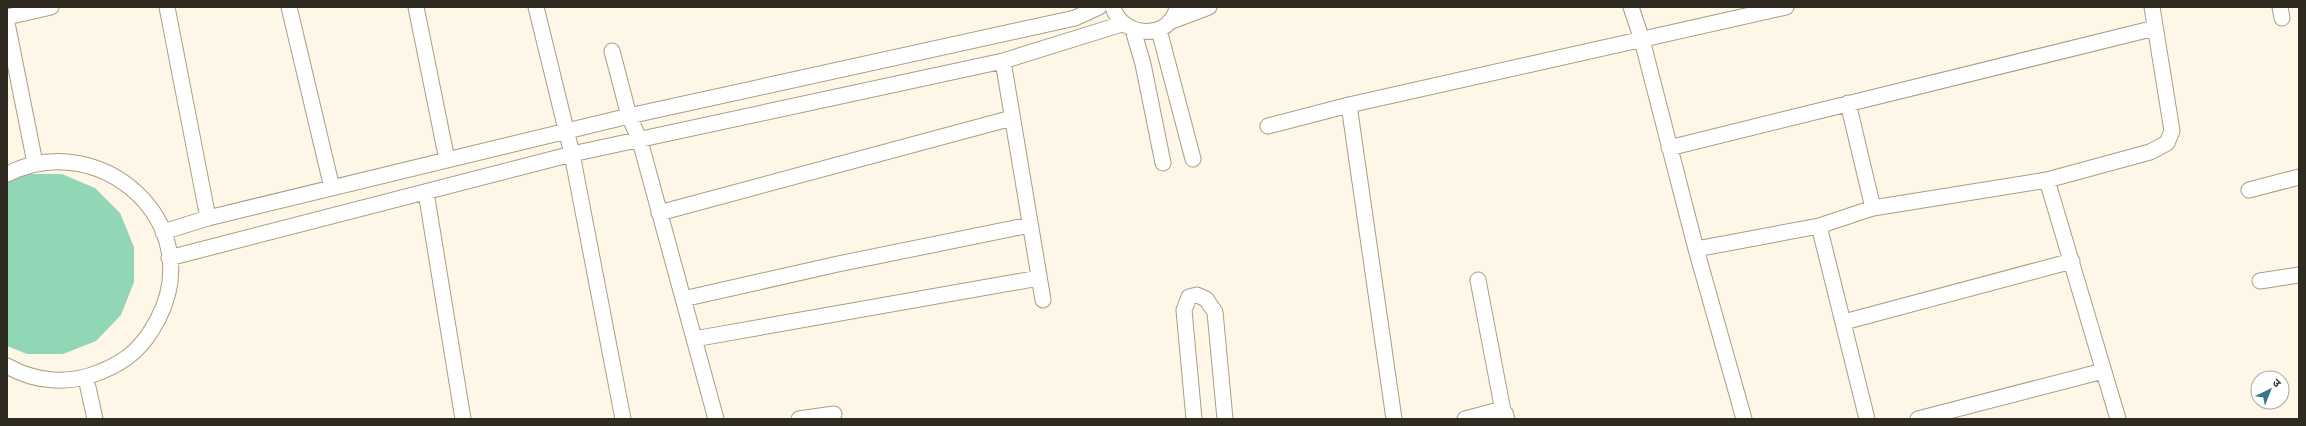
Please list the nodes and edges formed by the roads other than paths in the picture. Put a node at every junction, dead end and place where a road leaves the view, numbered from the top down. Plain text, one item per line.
1 (51, 7) edge
2 (167, 7) edge
3 (289, 7) edge
4 (416, 7) edge
5 (536, 7) edge
6 (1099, 7) edge
7 (1113, 7) edge
8 (1177, 7) edge
9 (1209, 7) edge
10 (1630, 7) edge
11 (1786, 7) edge
12 (2152, 7) edge
13 (1074, 13) edge
14 (7, 17) edge
15 (7, 23) edge
16 (1164, 26) junction
17 (1128, 27) junction
18 (2155, 28) junction
19 (1642, 40) junction
20 (612, 50) dead end
21 (1003, 61) junction
22 (1848, 103) junction
23 (1349, 105) junction
24 (629, 116) junction
25 (1012, 118) junction
26 (1268, 126) dead end
27 (566, 131) junction
28 (640, 141) junction
29 (1669, 148) junction
30 (572, 154) junction
31 (1193, 159) dead end
32 (447, 160) junction
33 (1163, 163) dead end
34 (35, 164) junction
35 (7, 174) edge
36 (2299, 177) edge
37 (2047, 180) junction
38 (332, 188) junction
39 (2249, 190) dead end
40 (426, 192) junction
41 (1874, 208) junction
42 (660, 213) junction
43 (208, 218) junction
44 (1030, 225) junction
45 (1819, 226) junction
46 (163, 232) junction
47 (1696, 249) junction
48 (169, 258) junction
49 (2072, 261) junction
50 (2299, 275) edge
51 (1039, 278) junction
52 (1478, 280) dead end
53 (2260, 281) dead end
54 (683, 299) junction
55 (1043, 300) dead end
56 (1844, 322) junction
57 (694, 339) junction
58 (7, 366) edge
59 (2103, 371) junction
60 (86, 378) junction
61 (834, 414) dead end
62 (1505, 415) edge
63 (95, 419) edge
64 (463, 419) edge
65 (623, 419) edge
66 (716, 419) edge
67 (799, 419) edge
68 (1194, 419) edge
69 (1226, 419) edge
70 (1394, 419) edge
71 (1465, 419) edge
72 (1744, 419) edge
73 (1867, 419) edge
74 (1918, 419) edge
75 (2118, 419) edge

1 - 14 street
2 - 43 street
3 - 38 street
4 - 32 street
5 - 27 street
6 - 13 street
7 - 17 street
8 - 16 street
9 - 16 street
10 - 19 street
11 - 19 street
12 - 18 street
13 - 24 street
15 - 34 street
16 - 17 street
16 - 31 street
17 - 21 street
17 - 33 street
18 - 22 street
18 - 37 street
19 - 23 street
19 - 29 street
20 - 24 street
21 - 25 street
21 - 28 street
22 - 29 street
22 - 41 street
23 - 26 street
23 - 70 street
24 - 27 street
24 - 28 street
25 - 42 street
25 - 44 street
27 - 30 street
27 - 32 street
28 - 30 street
28 - 42 street
29 - 47 street
30 - 40 street
30 - 65 street
32 - 38 street
34 - 35 street
34 - 46 street
36 - 39 street
37 - 41 street
37 - 49 street
38 - 43 street
40 - 48 street
40 - 64 street
41 - 45 street
42 - 54 street
43 - 46 street
44 - 51 street
44 - 54 street
45 - 47 street
45 - 56 street
46 - 48 street
47 - 72 street
48 - 60 street
49 - 56 street
49 - 59 street
50 - 53 street
51 - 55 street
51 - 57 street
52 - 62 street
54 - 57 street
56 - 73 street
57 - 66 street
58 - 60 street
59 - 74 street
59 - 75 street
60 - 63 street
61 - 67 street
62 - 71 street
68 - 69 street

